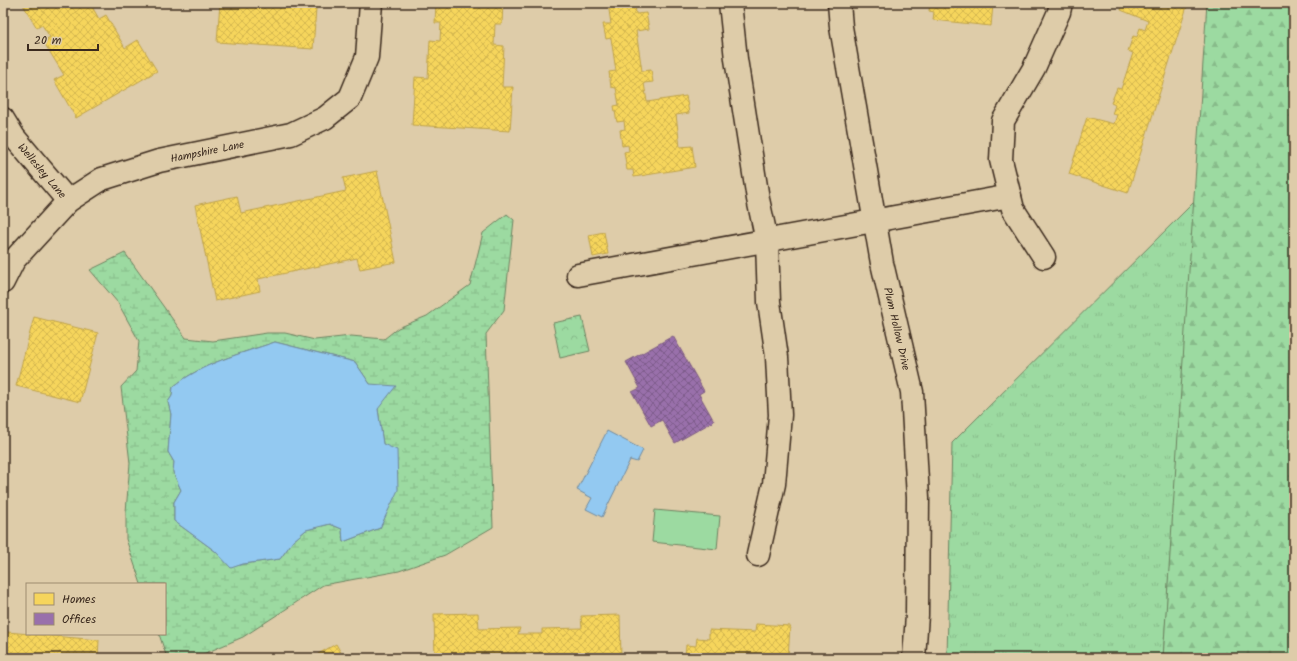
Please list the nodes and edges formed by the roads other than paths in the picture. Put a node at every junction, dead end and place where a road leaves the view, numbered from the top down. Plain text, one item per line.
1 (371, 3) edge
2 (730, 3) edge
3 (840, 3) edge
4 (1062, 3) edge
5 (3, 119) edge
6 (1010, 196) junction
7 (68, 201) junction
8 (874, 221) junction
9 (767, 240) junction
10 (1044, 257) dead end
11 (578, 275) dead end
12 (3, 282) edge
13 (758, 555) dead end
14 (914, 658) edge

1 - 7 street, Hampshire Lane
2 - 9 street
3 - 8 street, Plum Hollow Drive
4 - 6 street
5 - 7 street, Wellesley Lane
6 - 8 street
6 - 10 street
7 - 12 street, Hampshire Lane
8 - 9 street
8 - 14 street, Plum Hollow Drive
9 - 11 street
9 - 13 street

